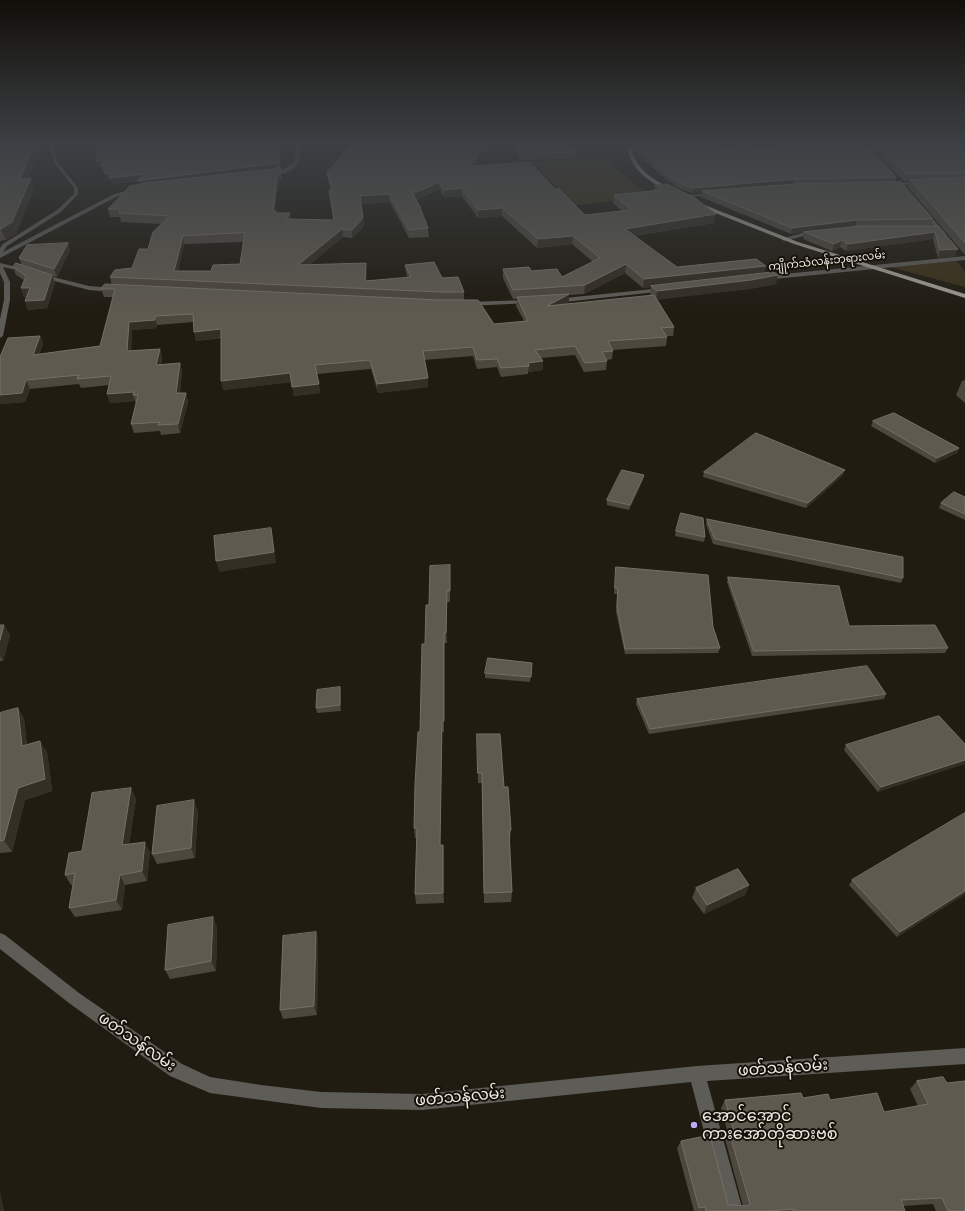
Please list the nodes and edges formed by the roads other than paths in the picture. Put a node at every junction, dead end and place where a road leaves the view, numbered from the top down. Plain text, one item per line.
1 (71, 200) edge
2 (107, 200) edge
3 (688, 200) edge
4 (920, 207) edge
5 (931, 229) edge
6 (939, 229) junction
7 (827, 231) edge
8 (784, 239) junction
9 (948, 241) edge
10 (0, 252) edge
11 (957, 252) edge
12 (0, 256) edge
13 (964, 259) edge
14 (0, 266) edge
15 (866, 267) junction
16 (756, 278) edge
17 (671, 289) edge
18 (123, 290) edge
19 (965, 296) edge
20 (549, 301) edge
21 (462, 304) edge
22 (488, 310) dead end
23 (0, 336) edge
24 (0, 940) edge
25 (965, 1056) edge
26 (697, 1074) junction
27 (734, 1211) edge

1 - 10 street
2 - 12 street
3 - 8 main road
4 - 6 street
5 - 6 street
6 - 9 street
7 - 8 street
8 - 15 main road
11 - 13 street
13 - 15 street, ကျိုက်သံလန်းဘုရားလမ်း
14 - 18 street
14 - 23 street
15 - 16 street, ကျိုက်သံလန်းဘုရားလမ်း
15 - 19 main road
17 - 20 street
21 - 22 street
24 - 26 street, ဖတ်သန်လမ်း
25 - 26 street, ဖတ်သန်လမ်း
26 - 27 street

